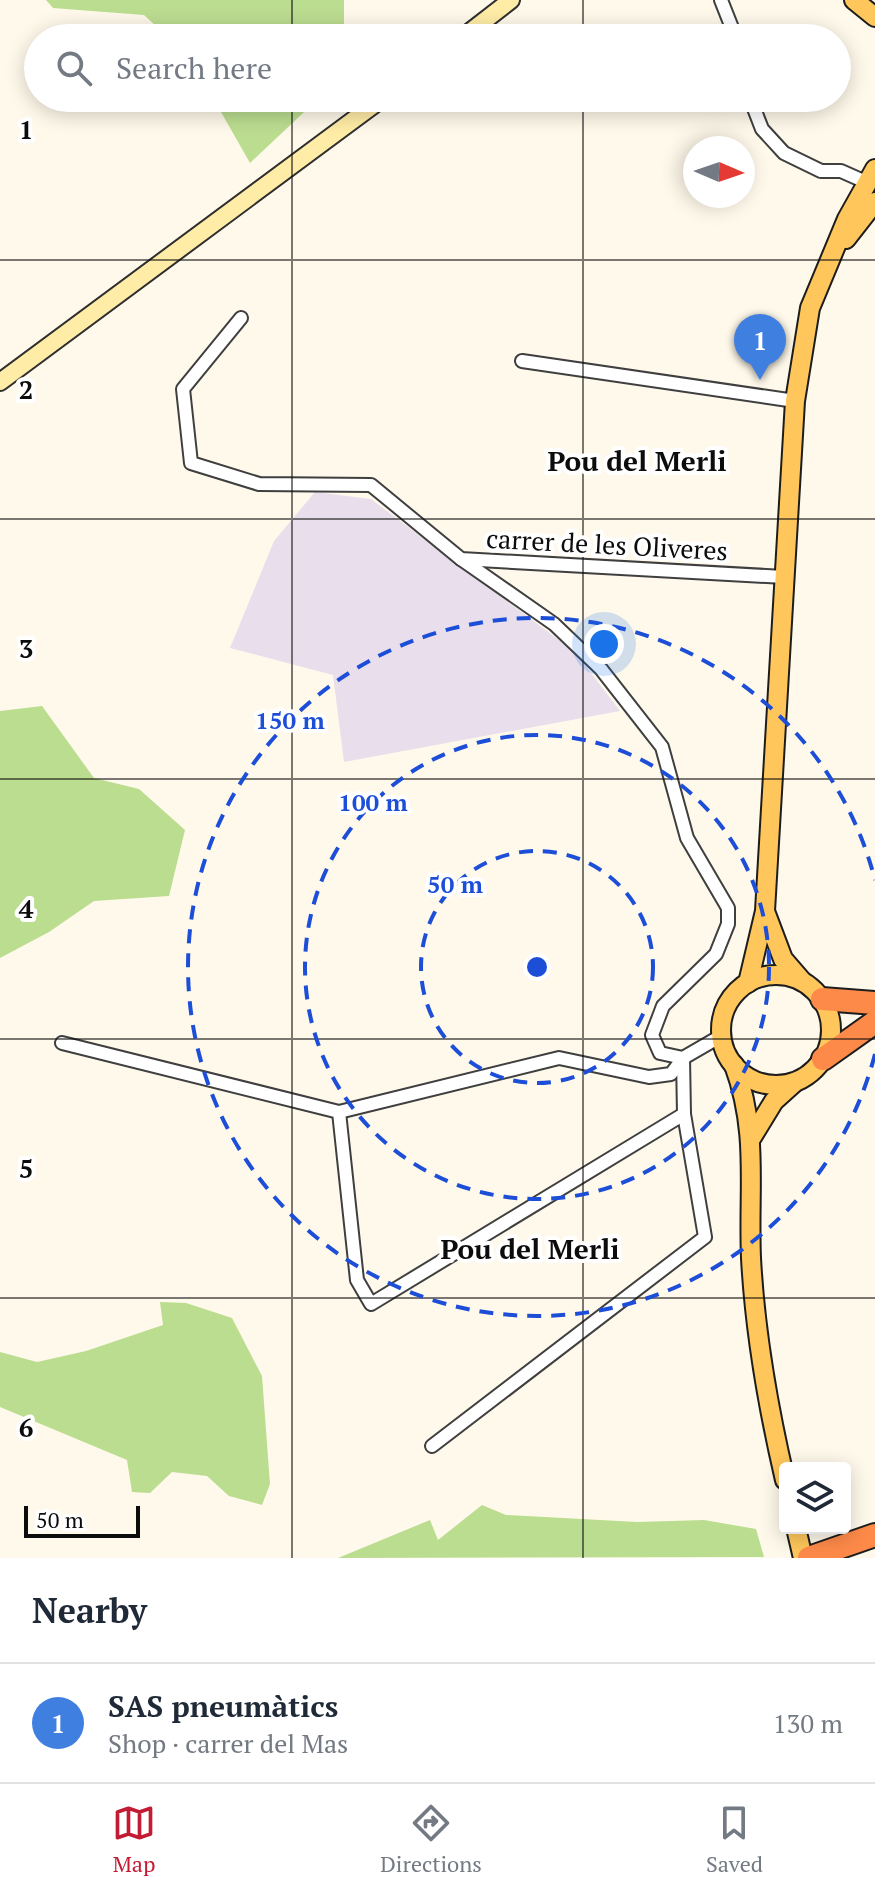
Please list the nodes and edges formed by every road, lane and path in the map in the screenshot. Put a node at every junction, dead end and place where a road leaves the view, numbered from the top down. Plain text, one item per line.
1 (511, 0) edge
2 (721, 0) edge
3 (854, 0) edge
4 (875, 17) edge
5 (480, 24) edge
6 (730, 24) edge
7 (364, 112) edge
8 (755, 112) edge
9 (871, 176) edge
10 (875, 202) edge
11 (833, 257) junction
12 (241, 318) dead end
13 (522, 361) dead end
14 (0, 382) edge
15 (795, 401) junction
16 (461, 559) junction
17 (784, 577) junction
18 (765, 911) junction
19 (802, 981) junction
20 (748, 983) junction
21 (822, 999) junction
22 (875, 1003) edge
23 (875, 1022) edge
24 (721, 1036) junction
25 (62, 1043) dead end
26 (683, 1058) junction
27 (823, 1059) junction
28 (734, 1065) junction
29 (796, 1082) junction
30 (339, 1112) junction
31 (684, 1114) junction
32 (752, 1137) junction
33 (432, 1446) dead end
34 (782, 1462) edge
35 (798, 1534) edge
36 (875, 1535) edge
37 (875, 1550) edge
38 (806, 1558) edge
39 (846, 1558) edge

1 - 5 main road
2 - 6 street
3 - 4 main road
7 - 14 main road
8 - 9 street
9 - 11 main road
10 - 11 main road
11 - 15 main road
12 - 16 street, carrer de les Oliveres
13 - 15 street
15 - 17 main road
16 - 17 street, carrer de les Oliveres
16 - 26 street
17 - 18 main road
18 - 19 main road
18 - 20 main road
19 - 20 main road
19 - 21 main road
20 - 24 main road
21 - 22 highway
21 - 27 main road
23 - 27 highway
24 - 26 street
24 - 28 main road
25 - 30 street
26 - 30 street
26 - 31 street
27 - 29 main road
28 - 29 main road
28 - 32 main road
29 - 32 main road
30 - 31 street
31 - 33 street
32 - 34 main road
35 - 38 main road
36 - 38 highway
37 - 39 highway

